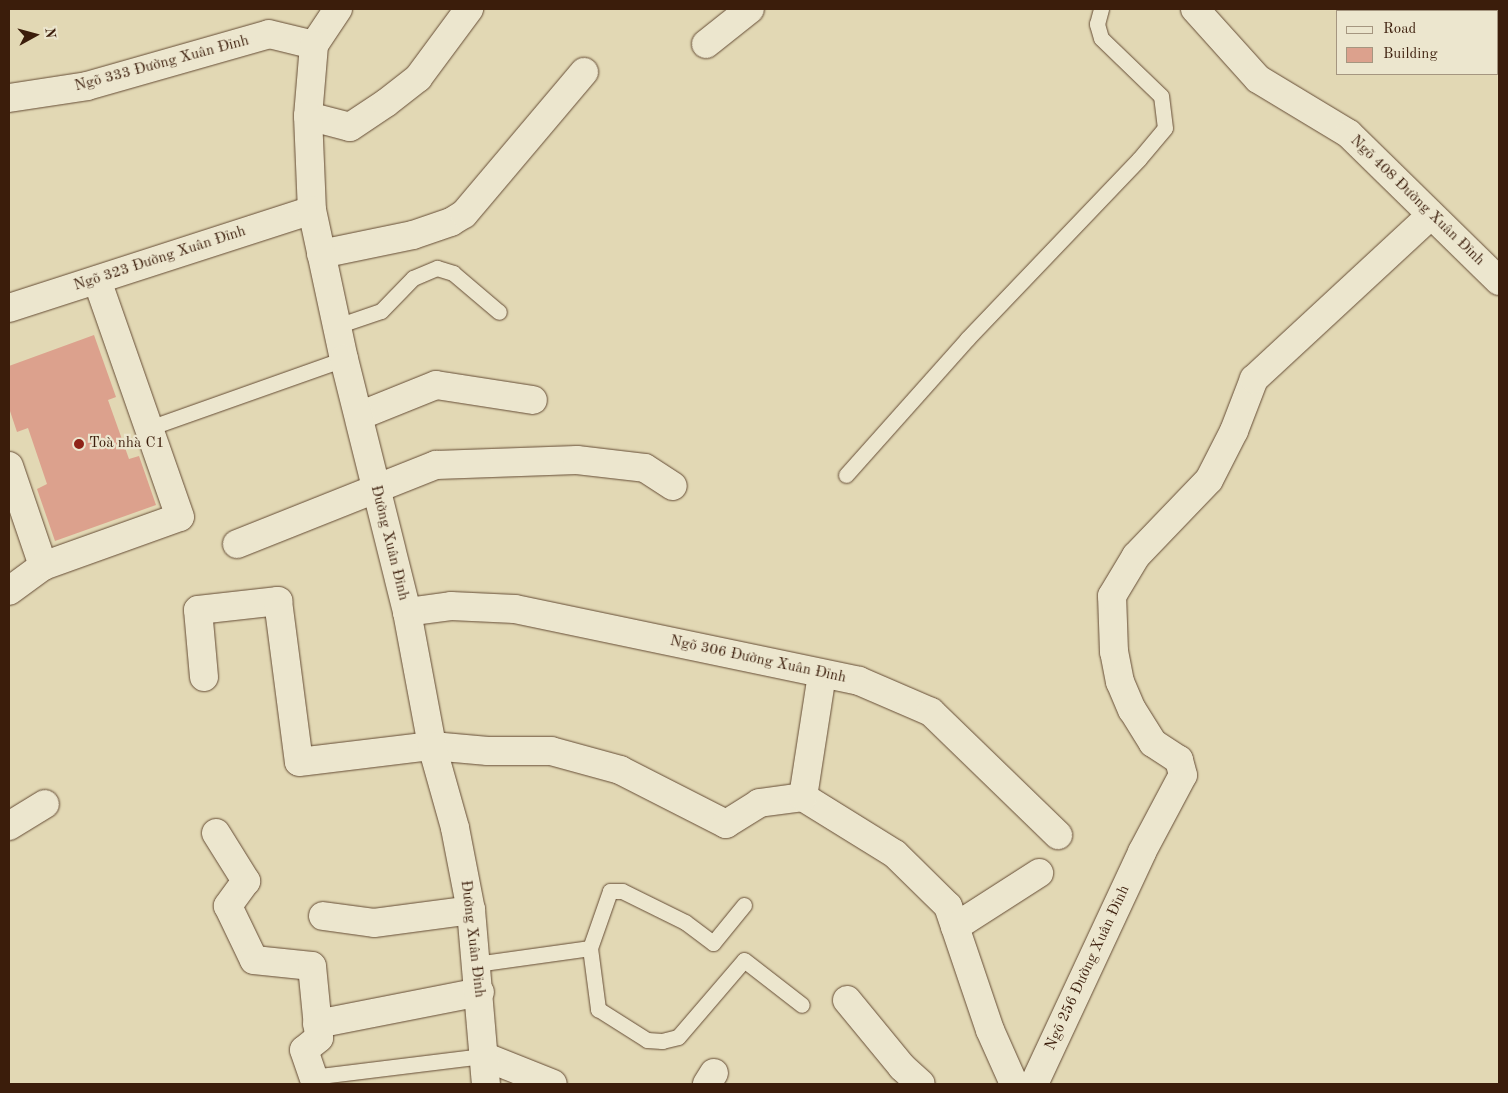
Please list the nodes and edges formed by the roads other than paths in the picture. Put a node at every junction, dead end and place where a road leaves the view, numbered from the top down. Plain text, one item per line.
1 (338, 9) edge
2 (469, 9) edge
3 (750, 9) edge
4 (1101, 9) edge
5 (1195, 9) edge
6 (706, 44) dead end
7 (314, 45) junction
8 (584, 72) dead end
9 (9, 98) edge
10 (308, 116) junction
11 (312, 210) junction
12 (1431, 215) junction
13 (321, 254) junction
14 (97, 280) junction
15 (1499, 281) edge
16 (9, 308) edge
17 (499, 312) dead end
18 (337, 326) junction
19 (344, 359) junction
20 (533, 400) dead end
21 (359, 416) junction
22 (149, 428) junction
23 (9, 466) edge
24 (846, 475) dead end
25 (673, 486) dead end
26 (375, 487) junction
27 (237, 544) dead end
28 (43, 566) junction
29 (9, 591) edge
30 (406, 612) junction
31 (822, 674) junction
32 (204, 677) dead end
33 (432, 746) junction
34 (803, 797) junction
35 (45, 804) dead end
36 (9, 826) edge
37 (216, 833) dead end
38 (1058, 835) dead end
39 (1040, 873) dead end
40 (744, 905) dead end
41 (471, 910) junction
42 (324, 916) dead end
43 (955, 927) junction
44 (590, 948) junction
45 (476, 964) junction
46 (480, 992) junction
47 (847, 1000) dead end
48 (802, 1006) dead end
49 (317, 1024) junction
50 (483, 1056) junction
51 (903, 1079) edge
52 (311, 1082) edge
53 (486, 1084) edge
54 (553, 1084) edge
55 (1014, 1084) edge
56 (1034, 1084) edge

1 - 7 street, Đường Xuân Đỉnh
2 - 10 street
3 - 6 street
4 - 24 lane
5 - 12 street, Ngõ 408 Đường Xuân Đỉnh
7 - 9 street, Ngõ 333 Đường Xuân Đỉnh
7 - 10 street, Đường Xuân Đỉnh
8 - 13 street
10 - 11 street, Đường Xuân Đỉnh
11 - 13 street, Đường Xuân Đỉnh
11 - 14 street, Ngõ 323 Đường Xuân Đỉnh
12 - 15 street, Ngõ 408 Đường Xuân Đỉnh
12 - 56 street, Ngõ 256 Đường Xuân Đỉnh
13 - 18 street, Đường Xuân Đỉnh
14 - 16 street, Ngõ 323 Đường Xuân Đỉnh
14 - 22 street
17 - 18 lane
18 - 19 street, Đường Xuân Đỉnh
19 - 21 street, Đường Xuân Đỉnh
19 - 22 lane
20 - 21 street
21 - 26 street, Đường Xuân Đỉnh
22 - 28 street
23 - 28 street
25 - 26 street
26 - 27 street
26 - 30 street, Đường Xuân Đỉnh
28 - 29 street
30 - 31 street, Ngõ 306 Đường Xuân Đỉnh
30 - 33 street, Đường Xuân Đỉnh
31 - 34 street
31 - 38 street, Ngõ 306 Đường Xuân Đỉnh
32 - 33 street
33 - 34 street
33 - 41 street, Đường Xuân Đỉnh
34 - 43 street
35 - 36 street
37 - 49 street
39 - 43 street
40 - 44 lane
41 - 42 street
41 - 45 street, Đường Xuân Đỉnh
43 - 55 street
44 - 45 lane
44 - 48 lane
45 - 46 street, Đường Xuân Đỉnh
46 - 49 street
46 - 50 street, Đường Xuân Đỉnh
47 - 51 street
49 - 52 street
50 - 52 lane
50 - 53 street, Đường Xuân Đỉnh
50 - 54 street

